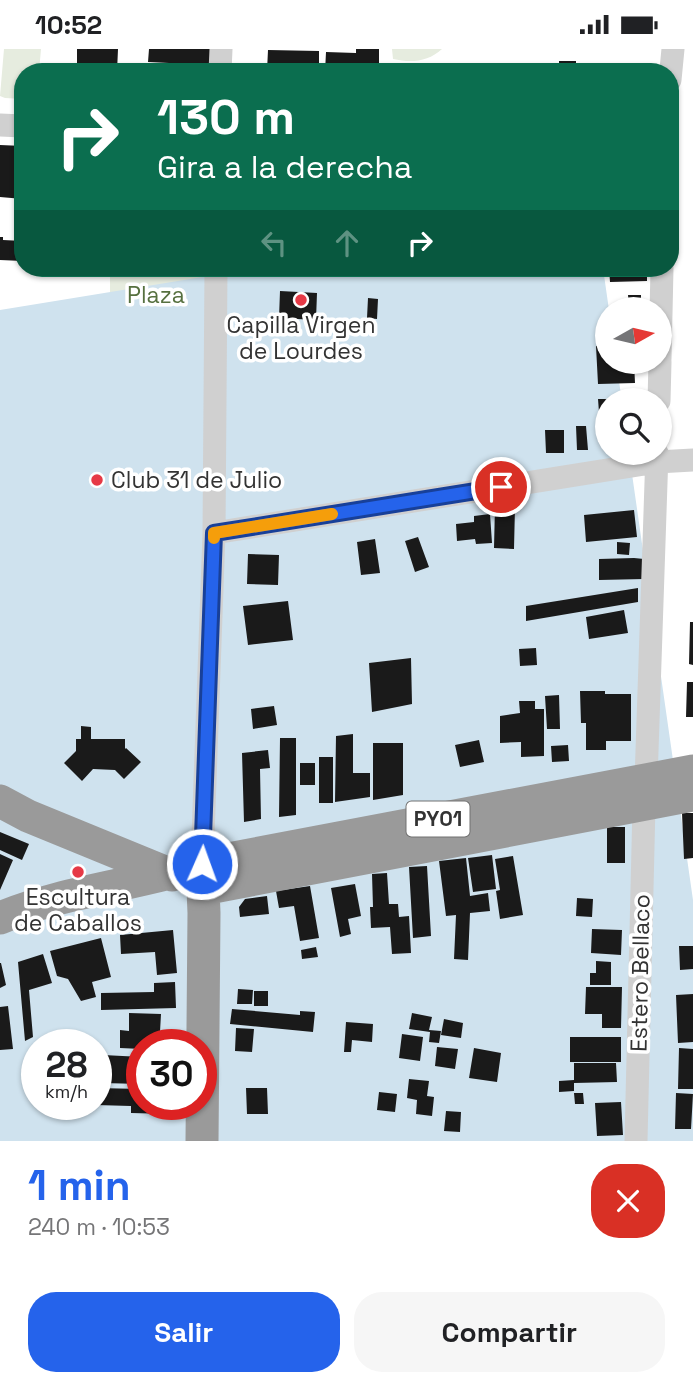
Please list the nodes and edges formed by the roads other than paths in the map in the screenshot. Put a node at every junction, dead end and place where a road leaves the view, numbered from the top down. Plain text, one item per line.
1 (216, 277) edge
2 (662, 277) edge
3 (661, 297) edge
4 (672, 458) edge
5 (693, 460) edge
6 (610, 465) edge
7 (657, 465) edge
8 (214, 533) junction
9 (693, 771) edge
10 (645, 793) junction
11 (693, 795) edge
12 (0, 801) edge
13 (170, 874) junction
14 (203, 877) junction
15 (0, 918) edge
16 (202, 1141) edge
17 (636, 1141) edge

1 - 8 street
2 - 3 street
4 - 5 street
6 - 8 street
7 - 10 street, Estero Bellaco
8 - 14 street
9 - 10 highway, PY01
10 - 11 highway, PY01
10 - 14 highway, PY01
10 - 17 street, Estero Bellaco
12 - 13 highway
13 - 14 highway
13 - 15 highway
14 - 16 highway

